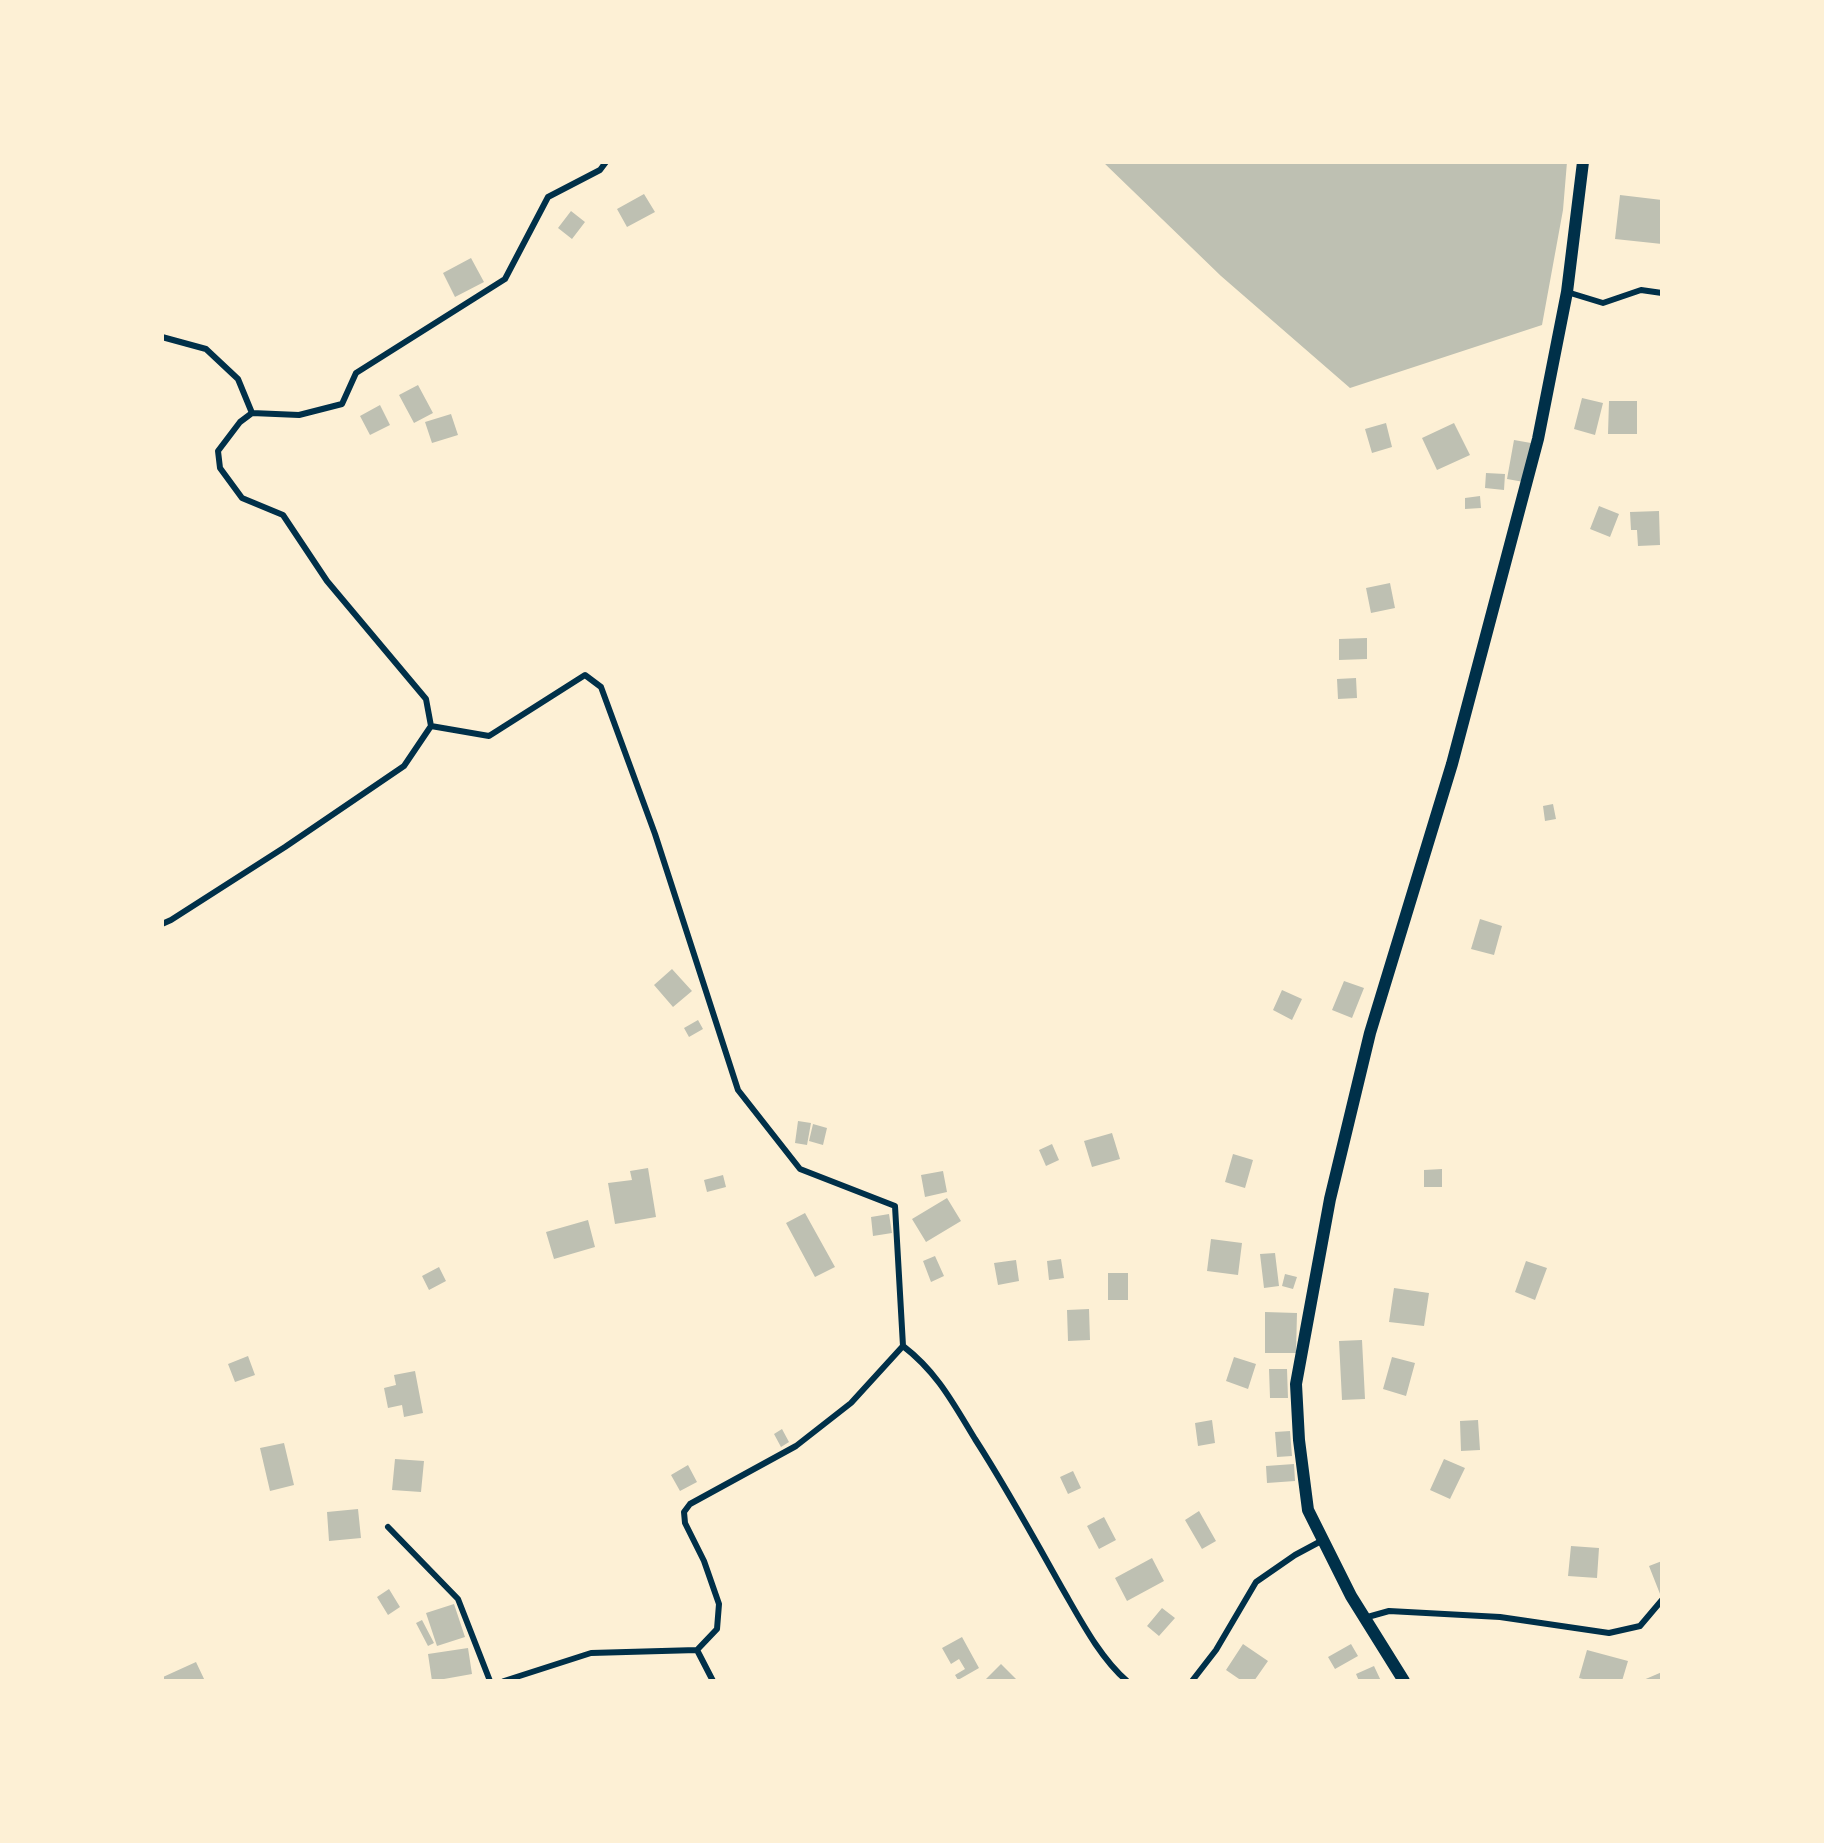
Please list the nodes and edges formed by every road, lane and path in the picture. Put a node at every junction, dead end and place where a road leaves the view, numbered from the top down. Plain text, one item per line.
1 (606, 162) edge
2 (1583, 162) edge
3 (1567, 292) junction
4 (1662, 293) edge
5 (162, 337) edge
6 (252, 413) junction
7 (431, 726) junction
8 (162, 924) edge
9 (903, 1346) junction
10 (388, 1527) dead end
11 (1323, 1540) junction
12 (1662, 1600) edge
13 (1364, 1618) junction
14 (697, 1650) junction
15 (490, 1681) edge
16 (504, 1681) edge
17 (713, 1681) edge
18 (1127, 1681) edge
19 (1192, 1681) edge
20 (1404, 1681) edge

1 - 6 street
2 - 3 main road
3 - 4 street
3 - 11 main road
5 - 6 street
6 - 7 street
7 - 8 street
7 - 9 street
9 - 14 street
9 - 18 street
10 - 15 street
11 - 13 main road
11 - 19 street
12 - 13 street
13 - 20 main road
14 - 16 street
14 - 17 street

